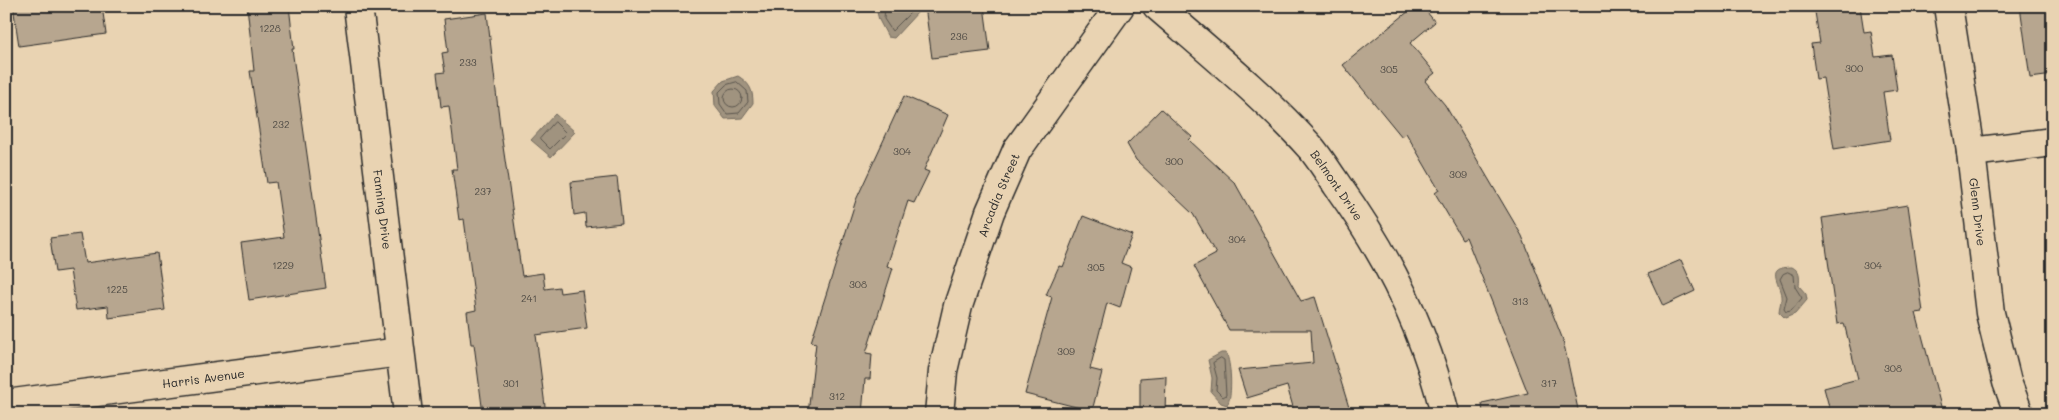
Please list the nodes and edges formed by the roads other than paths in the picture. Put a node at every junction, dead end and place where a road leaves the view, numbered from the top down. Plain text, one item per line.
1 (358, 6) edge
2 (1120, 6) edge
3 (1158, 6) edge
4 (1948, 6) edge
5 (2053, 142) edge
6 (1971, 152) junction
7 (400, 352) junction
8 (6, 404) edge
9 (408, 414) edge
10 (939, 414) edge
11 (1445, 414) edge
12 (2019, 414) edge

1 - 7 street, Fanning Drive
2 - 10 street, Arcadia Street
3 - 11 street, Belmont Drive
4 - 6 street, Glenn Drive
5 - 6 street
6 - 12 street, Glenn Drive
7 - 8 street, Harris Avenue
7 - 9 street, Fanning Drive

